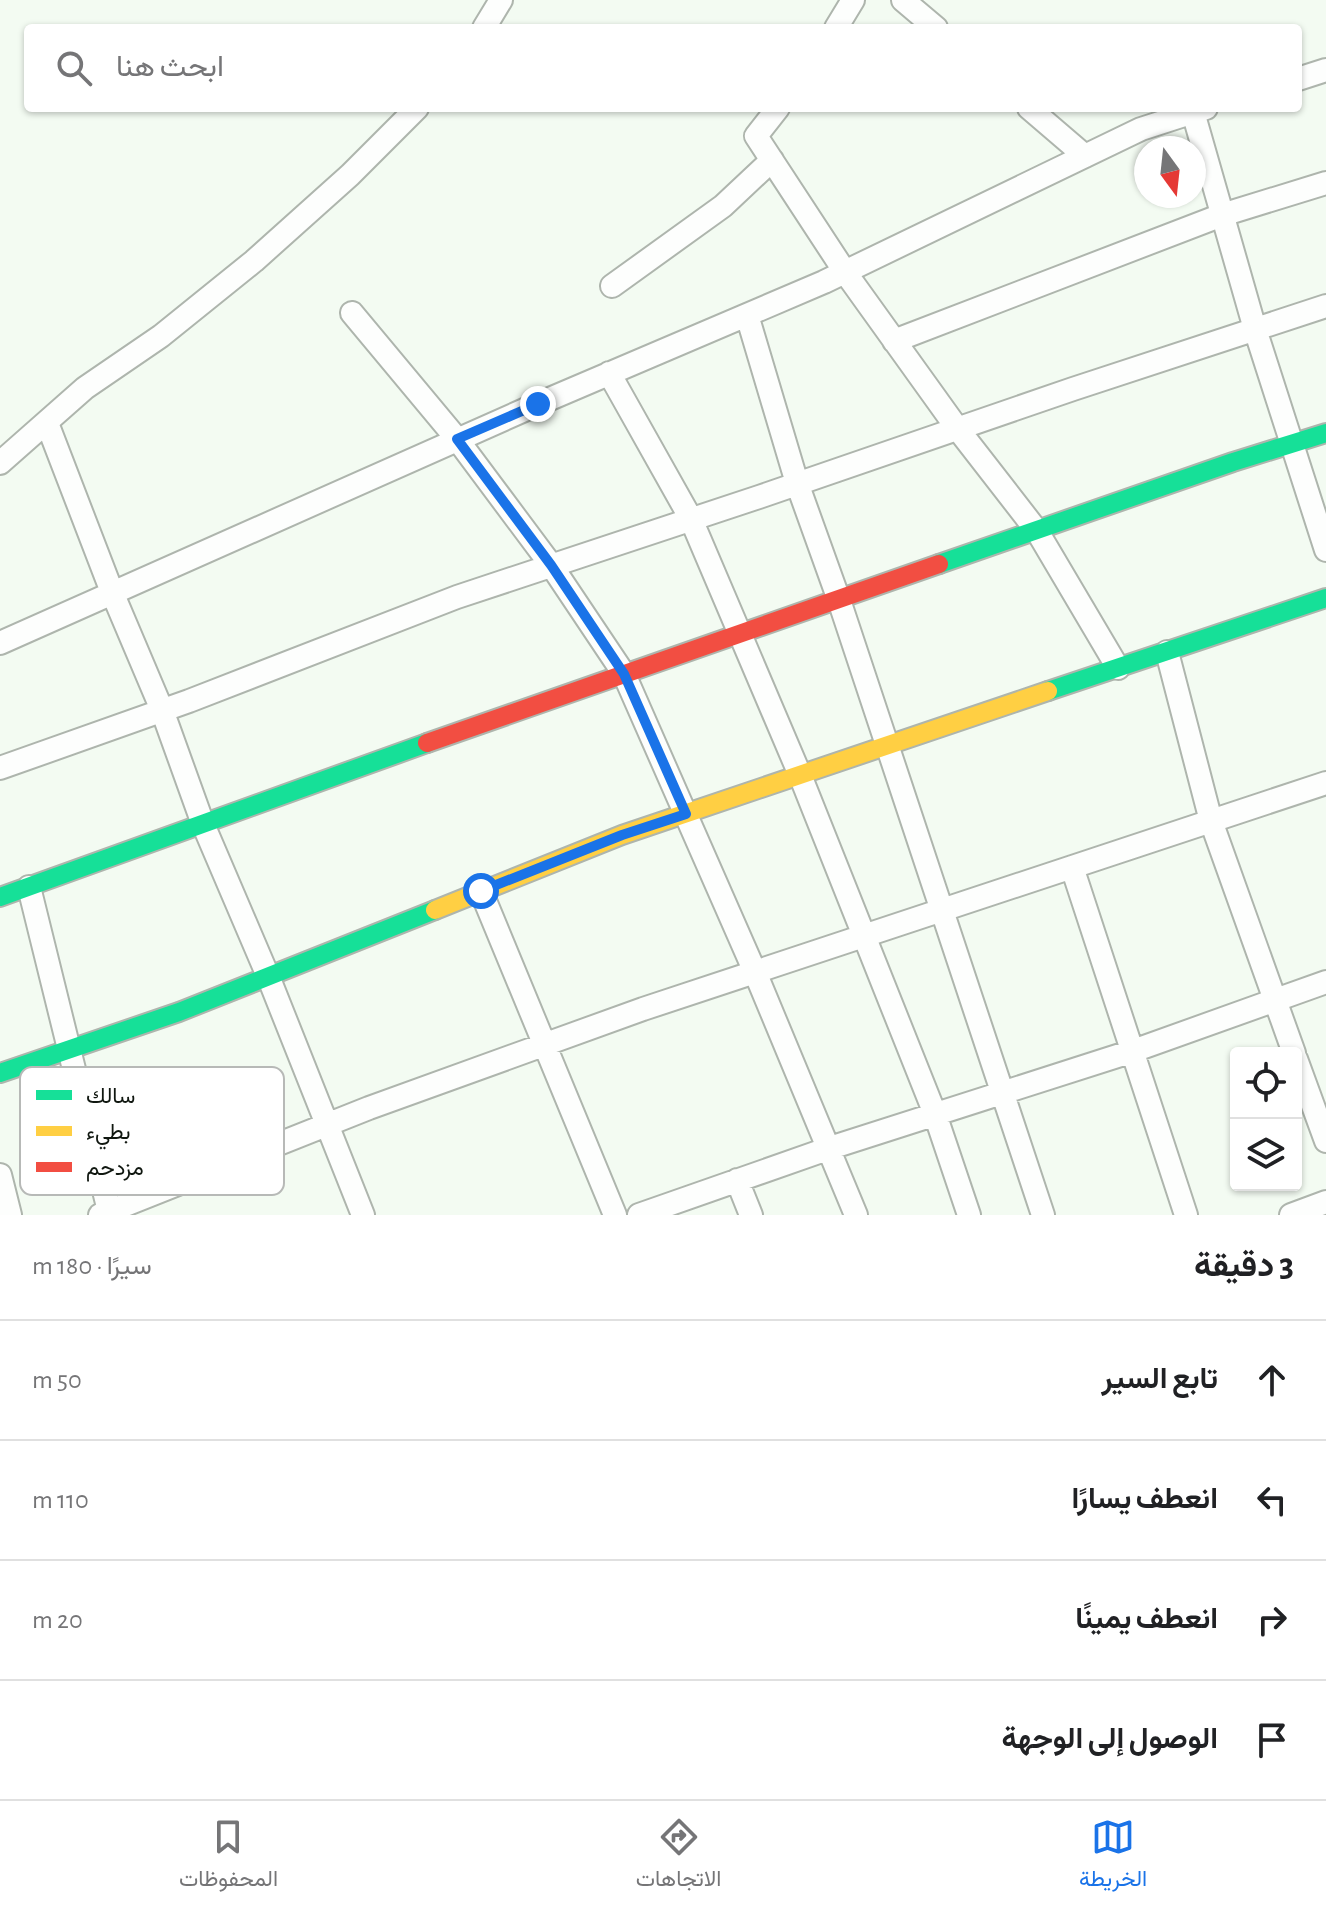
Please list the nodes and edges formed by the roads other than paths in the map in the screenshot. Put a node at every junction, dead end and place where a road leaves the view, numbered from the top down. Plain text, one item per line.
1 (501, 0) edge
2 (853, 0) edge
3 (903, 0) edge
4 (486, 24) edge
5 (838, 24) edge
6 (931, 24) edge
7 (1326, 70) edge
8 (1302, 78) edge
9 (413, 112) edge
10 (775, 112) edge
11 (1034, 112) edge
12 (1194, 112) edge
13 (1200, 112) edge
14 (1085, 156) junction
15 (772, 160) junction
16 (1326, 183) edge
17 (1222, 215) junction
18 (845, 272) junction
19 (612, 286) dead end
20 (1326, 306) edge
21 (352, 313) dead end
22 (747, 315) junction
23 (1255, 329) junction
24 (894, 341) junction
25 (609, 373) junction
26 (47, 423) junction
27 (957, 428) junction
28 (1326, 433) edge
29 (457, 439) junction
30 (1291, 444) junction
31 (0, 463) edge
32 (797, 483) junction
33 (691, 519) junction
34 (1037, 531) junction
35 (1326, 550) edge
36 (551, 565) junction
37 (112, 592) junction
38 (1326, 598) edge
39 (839, 600) junction
40 (739, 634) junction
41 (0, 643) edge
42 (1167, 652) junction
43 (1118, 668) junction
44 (624, 674) junction
45 (162, 710) junction
46 (886, 746) junction
47 (0, 768) edge
48 (800, 775) junction
49 (1326, 783) edge
50 (686, 814) junction
51 (1211, 821) junction
52 (203, 824) junction
53 (1072, 867) junction
54 (29, 887) junction
55 (481, 891) junction
56 (0, 897) edge
57 (942, 910) junction
58 (864, 936) junction
59 (755, 972) junction
60 (268, 976) junction
61 (1326, 982) edge
62 (1275, 1000) junction
63 (544, 1045) junction
64 (1292, 1047) edge
65 (71, 1049) junction
66 (1133, 1051) junction
67 (75, 1067) edge
68 (0, 1073) edge
69 (1302, 1075) edge
70 (1003, 1093) junction
71 (935, 1114) junction
72 (327, 1125) junction
73 (1326, 1141) edge
74 (284, 1142) edge
75 (830, 1148) junction
76 (0, 1175) edge
77 (737, 1180) junction
78 (154, 1195) edge
79 (1326, 1202) edge
80 (107, 1214) edge
81 (10, 1215) edge
82 (363, 1215) edge
83 (615, 1215) edge
84 (639, 1215) edge
85 (751, 1215) edge
86 (856, 1215) edge
87 (969, 1215) edge
88 (1043, 1215) edge
89 (1186, 1215) edge
90 (1291, 1215) edge

1 - 4 street
2 - 5 street
3 - 6 street
7 - 8 street
9 - 26 street
10 - 15 street
11 - 14 street
12 - 14 street
13 - 17 street
14 - 18 street
15 - 18 street
15 - 19 street
16 - 17 street
17 - 23 street
17 - 24 street
18 - 22 street
18 - 24 street
20 - 23 street
21 - 29 street
22 - 25 street
22 - 32 street
23 - 27 street
23 - 30 street
24 - 27 street
25 - 29 street
25 - 33 street
26 - 31 street
26 - 37 street
27 - 32 street
27 - 34 street
28 - 30 street
29 - 36 street
29 - 37 street
30 - 34 street
30 - 35 street
32 - 33 street
32 - 39 street
33 - 36 street
33 - 40 street
34 - 39 street
34 - 43 street
36 - 44 street
36 - 45 street
37 - 41 street
37 - 45 street
38 - 42 street
39 - 40 street
39 - 46 street
40 - 44 street
40 - 48 street
42 - 43 street
42 - 51 street
43 - 46 street
44 - 50 street
44 - 52 street
45 - 47 street
45 - 52 street
46 - 48 street
46 - 57 street
48 - 50 street
48 - 58 street
49 - 51 street
50 - 55 street
50 - 59 street
51 - 53 street
51 - 62 street
52 - 54 street
52 - 60 street
53 - 57 street
53 - 66 street
54 - 56 street
54 - 65 street
55 - 60 street
55 - 63 street
57 - 58 street
57 - 70 street
58 - 59 street
58 - 71 street
59 - 63 street
59 - 75 street
60 - 65 street
60 - 72 street
61 - 62 street
62 - 64 street
62 - 66 street
63 - 72 street
63 - 83 street
65 - 67 street
65 - 68 street
66 - 70 street
66 - 89 street
69 - 73 street
70 - 71 street
70 - 88 street
71 - 75 street
71 - 87 street
72 - 74 street
72 - 82 street
75 - 77 street
75 - 86 street
76 - 81 street
77 - 84 street
77 - 85 street
78 - 80 street
79 - 90 street

